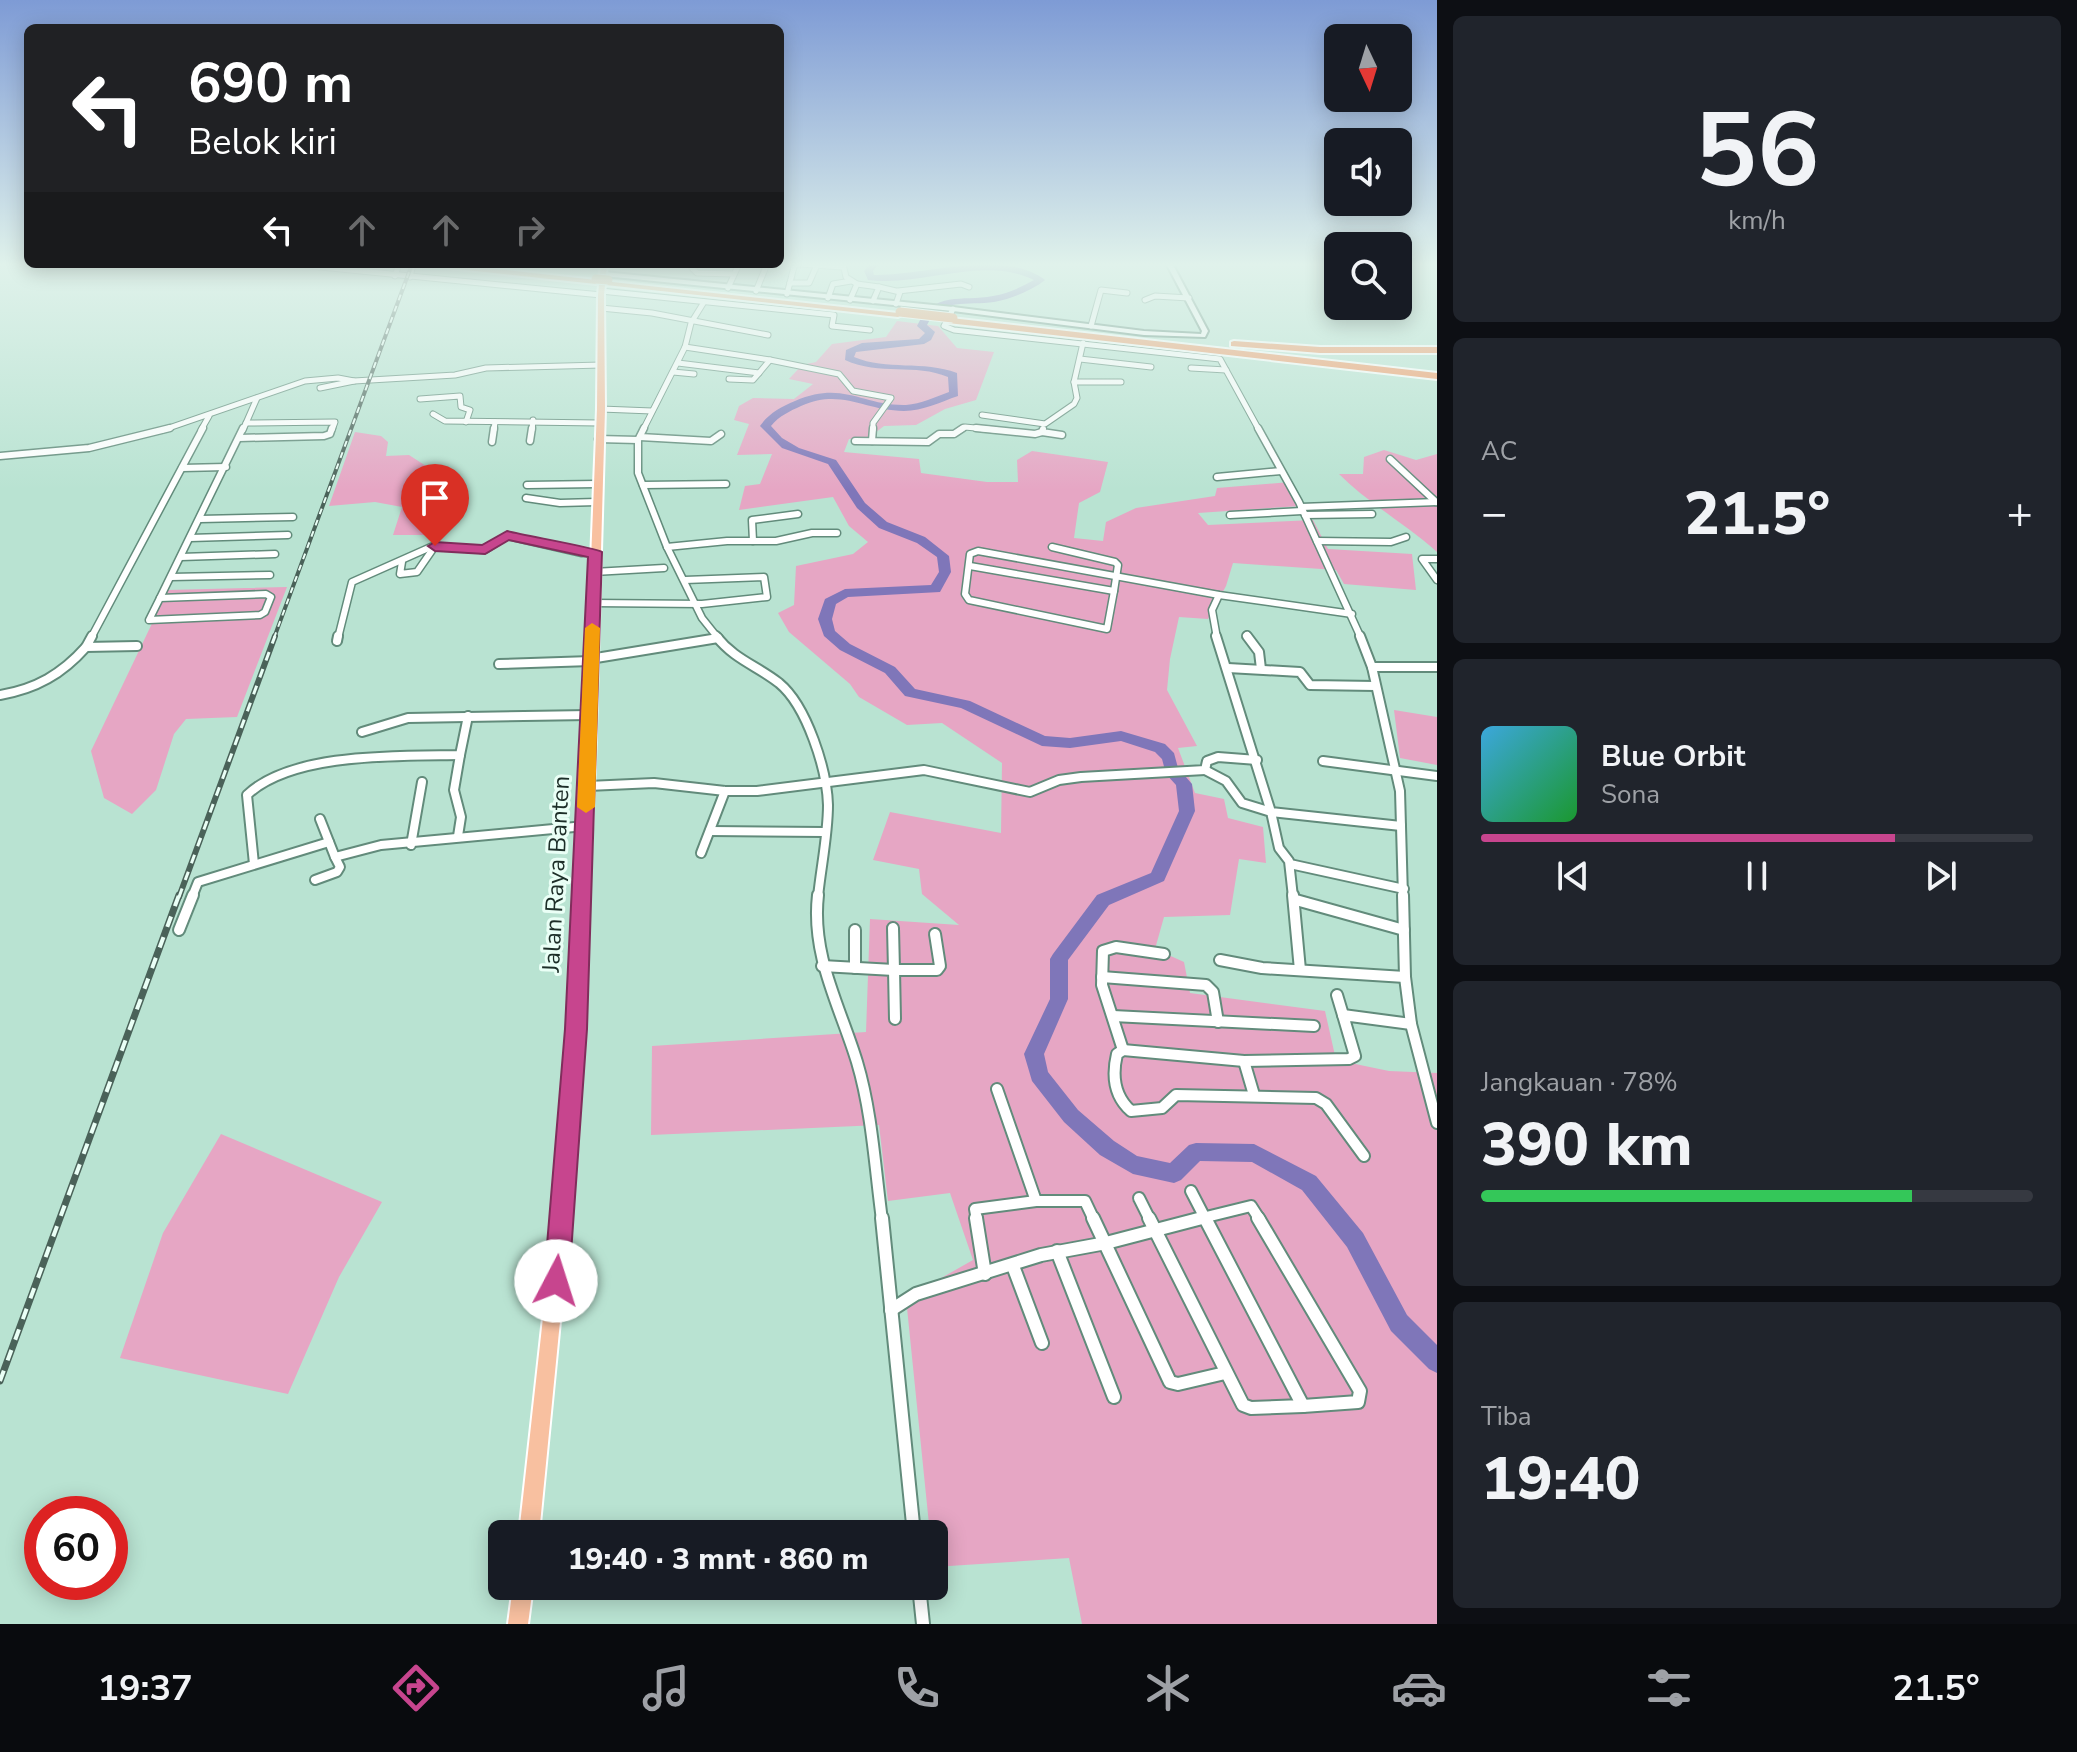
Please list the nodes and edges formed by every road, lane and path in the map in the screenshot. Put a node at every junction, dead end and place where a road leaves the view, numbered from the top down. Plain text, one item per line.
1 (601, 339) edge
2 (687, 339) edge
3 (744, 339) edge
4 (995, 339) edge
5 (1028, 339) edge
6 (1033, 339) edge
7 (1155, 339) edge
8 (1157, 339) edge
9 (740, 342) dead end
10 (1083, 343) junction
11 (1209, 345) junction
12 (994, 346) dead end
13 (1027, 346) dead end
14 (685, 347) junction
15 (1437, 350) edge
16 (1080, 359) junction
17 (770, 360) junction
18 (678, 363) junction
19 (601, 365) junction
20 (1151, 367) dead end
21 (1191, 368) dead end
22 (1226, 370) junction
23 (673, 372) junction
24 (759, 373) junction
25 (1437, 373) edge
26 (694, 374) dead end
27 (729, 379) dead end
28 (354, 381) junction
29 (1074, 382) junction
30 (1121, 382) dead end
31 (320, 388) dead end
32 (267, 393) junction
33 (257, 398) junction
34 (420, 399) dead end
35 (601, 409) junction
36 (652, 411) junction
37 (208, 414) junction
38 (433, 414) dead end
39 (982, 415) dead end
40 (533, 420) junction
41 (466, 422) junction
42 (495, 422) junction
43 (246, 423) junction
44 (598, 423) junction
45 (1043, 428) junction
46 (721, 434) dead end
47 (1062, 435) dead end
48 (239, 438) junction
49 (639, 438) junction
50 (598, 439) junction
51 (530, 441) dead end
52 (855, 441) dead end
53 (872, 441) junction
54 (492, 442) dead end
55 (0, 453) edge
56 (1390, 459) dead end
57 (226, 467) junction
58 (182, 468) junction
59 (1281, 471) junction
60 (1217, 477) dead end
61 (597, 484) junction
62 (726, 484) dead end
63 (527, 485) dead end
64 (643, 485) junction
65 (526, 498) dead end
66 (597, 502) junction
67 (1436, 502) edge
68 (1302, 511) junction
69 (798, 514) dead end
70 (1372, 514) dead end
71 (1230, 515) dead end
72 (293, 517) dead end
73 (200, 519) junction
74 (837, 533) dead end
75 (288, 535) dead end
76 (1406, 537) dead end
77 (190, 538) junction
78 (753, 541) junction
79 (1317, 541) junction
80 (436, 545) junction
81 (667, 547) junction
82 (1052, 547) dead end
83 (595, 552) junction
84 (275, 554) dead end
85 (181, 557) junction
86 (1437, 559) edge
87 (402, 562) junction
88 (970, 566) junction
89 (664, 568) dead end
90 (594, 572) junction
91 (270, 575) dead end
92 (1117, 576) junction
93 (171, 577) junction
94 (685, 580) junction
95 (1437, 580) edge
96 (1114, 591) junction
97 (1219, 595) junction
98 (160, 598) junction
99 (593, 603) junction
100 (694, 603) junction
101 (1352, 614) junction
102 (1247, 635) dead end
103 (718, 638) junction
104 (337, 641) dead end
105 (137, 646) dead end
106 (86, 647) junction
107 (590, 660) junction
108 (499, 664) dead end
109 (1372, 667) junction
110 (1437, 667) edge
111 (1228, 668) junction
112 (1261, 669) junction
113 (1375, 686) junction
114 (0, 695) edge
115 (589, 715) junction
116 (468, 716) junction
117 (362, 732) dead end
118 (460, 755) junction
119 (1257, 760) junction
120 (1323, 761) dead end
121 (1202, 770) junction
122 (1395, 771) junction
123 (1437, 776) edge
124 (422, 782) dead end
125 (824, 782) junction
126 (588, 786) junction
127 (725, 791) junction
128 (1271, 812) junction
129 (320, 819) dead end
130 (585, 826) junction
131 (1401, 826) junction
132 (710, 831) junction
133 (824, 832) junction
134 (458, 836) junction
135 (329, 842) junction
136 (411, 845) junction
137 (701, 853) dead end
138 (335, 857) junction
139 (254, 864) junction
140 (1290, 864) junction
141 (315, 880) dead end
142 (1404, 889) junction
143 (1296, 900) junction
144 (893, 928) dead end
145 (179, 930) dead end
146 (855, 930) dead end
147 (1404, 930) junction
148 (935, 934) dead end
149 (1164, 954) dead end
150 (1220, 960) dead end
151 (822, 966) junction
152 (855, 968) junction
153 (894, 970) junction
154 (1300, 970) junction
155 (1102, 977) junction
156 (1405, 977) junction
157 (1337, 995) dead end
158 (1343, 1015) junction
159 (1113, 1016) junction
160 (895, 1019) dead end
161 (1218, 1022) junction
162 (1411, 1024) junction
163 (1314, 1026) dead end
164 (1123, 1050) junction
165 (1244, 1061) junction
166 (997, 1089) dead end
167 (1254, 1095) junction
168 (1437, 1123) edge
169 (1364, 1156) dead end
170 (1191, 1191) dead end
171 (1139, 1198) dead end
172 (1036, 1201) junction
173 (1205, 1219) junction
174 (1155, 1230) junction
175 (1106, 1243) junction
176 (1057, 1251) junction
177 (1013, 1266) junction
178 (985, 1274) junction
179 (891, 1310) junction
180 (1042, 1343) dead end
181 (1225, 1373) junction
182 (1114, 1397) dead end
183 (1303, 1406) junction
184 (530, 1520) edge
185 (913, 1520) edge
186 (521, 1600) edge
187 (920, 1600) edge
188 (518, 1624) edge
189 (923, 1624) edge

1 - 19 main road, Jalan Raya Banten
2 - 14 street
3 - 9 street
4 - 12 street
5 - 13 street
6 - 10 street
7 - 25 highway
8 - 11 highway
10 - 16 street
10 - 22 street
11 - 15 highway
11 - 25 highway
14 - 17 street
14 - 18 street
16 - 20 street
16 - 29 street
17 - 24 street
17 - 53 street
18 - 23 street
18 - 24 street
19 - 28 street
19 - 35 main road, Jalan Raya Banten
21 - 22 street
22 - 59 street
23 - 26 street
23 - 36 street
24 - 27 street
28 - 31 street
28 - 32 street
29 - 30 street
29 - 45 street
32 - 33 street
32 - 37 street
33 - 37 street
33 - 43 street
34 - 41 street
35 - 36 street
35 - 44 main road, Jalan Raya Banten
36 - 49 street
37 - 55 street
37 - 58 street
38 - 41 street
39 - 45 street
40 - 42 street
40 - 44 street
40 - 51 street
41 - 42 street
42 - 54 street
43 - 48 street
43 - 48 street
44 - 50 main road, Jalan Raya Banten
45 - 47 street
45 - 53 street
46 - 49 street
48 - 57 street
49 - 50 street
49 - 64 street
50 - 61 main road, Jalan Raya Banten
52 - 53 street
56 - 67 street
57 - 58 street
57 - 73 street
58 - 106 street
59 - 60 street
59 - 68 street
61 - 63 street
61 - 66 main road, Jalan Raya Banten
62 - 64 street
64 - 81 street
65 - 66 street
66 - 83 main road, Jalan Raya Banten
67 - 68 street
68 - 70 street
68 - 71 street
68 - 79 street
69 - 78 street
72 - 73 street
73 - 77 street
74 - 78 street
75 - 77 street
76 - 79 street
77 - 85 street
78 - 81 street
79 - 101 street
80 - 83 street
80 - 87 street
80 - 87 street
81 - 94 street
82 - 92 street
83 - 90 main road, Jalan Raya Banten
84 - 85 street
85 - 93 street
86 - 95 street
87 - 104 street
88 - 92 street
88 - 96 street
88 - 96 street
89 - 90 street
90 - 99 main road, Jalan Raya Banten
91 - 93 street
92 - 96 street
92 - 97 street
93 - 98 street
94 - 100 street
94 - 100 street
97 - 101 street
97 - 111 street
98 - 98 street
99 - 100 street
99 - 107 main road, Jalan Raya Banten
100 - 103 street
101 - 109 street
102 - 112 street
103 - 107 street
103 - 125 street
105 - 106 street
106 - 114 street
107 - 108 street
107 - 115 main road, Jalan Raya Banten
109 - 110 street
109 - 113 street
111 - 112 street
111 - 119 street
112 - 113 street
113 - 122 street
115 - 116 street
115 - 126 main road, Jalan Raya Banten
116 - 117 street
116 - 118 street
118 - 134 street
118 - 139 street
119 - 121 street
119 - 128 street
120 - 122 street
121 - 125 street
121 - 128 street
122 - 123 street
122 - 131 street
124 - 136 street
125 - 127 street
125 - 133 street
126 - 127 street
126 - 130 main road, Jalan Raya Banten
127 - 132 street
128 - 131 street
128 - 140 street
129 - 135 street
130 - 134 street
130 - 184 main road, Jalan Raya Banten
131 - 142 street
132 - 133 street
132 - 137 street
133 - 151 street
134 - 136 street
135 - 138 street
135 - 139 street
136 - 138 street
138 - 141 street
139 - 145 street
140 - 142 street
140 - 143 street
142 - 147 street
143 - 147 street
143 - 154 street
144 - 153 street
146 - 152 street
147 - 156 street
148 - 153 street
149 - 155 street
150 - 154 street
151 - 152 street
151 - 179 street
152 - 153 street
153 - 160 street
154 - 156 street
155 - 159 street
155 - 161 street
156 - 162 street
157 - 158 street
158 - 162 street
158 - 165 street
159 - 161 street
159 - 164 street
161 - 163 street
162 - 168 street
164 - 165 street
164 - 167 street
165 - 167 street
166 - 172 street
167 - 169 street
170 - 173 street
171 - 174 street
172 - 175 street
172 - 178 street
173 - 174 street
173 - 183 street
173 - 183 street
174 - 175 street
174 - 181 street
175 - 176 street
175 - 181 street
176 - 177 street
176 - 182 street
177 - 178 street
177 - 180 street
178 - 179 street
179 - 185 street
181 - 183 street
186 - 188 main road
187 - 189 street

